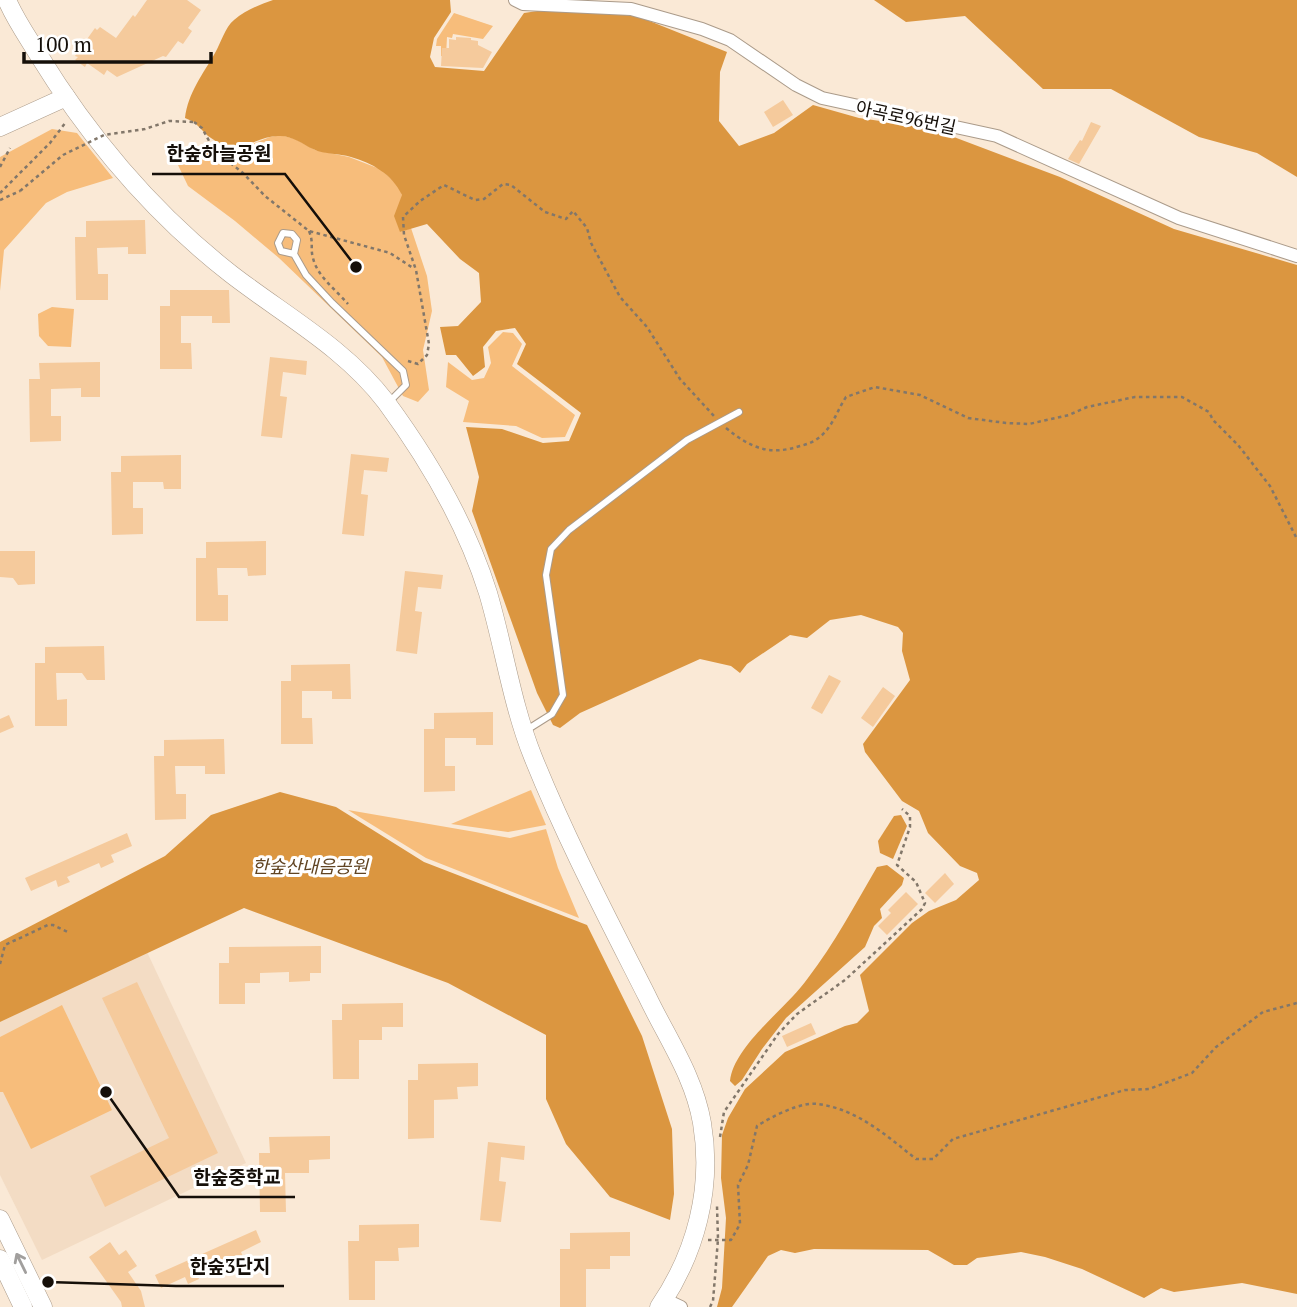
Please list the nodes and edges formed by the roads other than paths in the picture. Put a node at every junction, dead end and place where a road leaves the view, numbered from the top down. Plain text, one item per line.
1 (7, 0) edge
2 (515, 0) edge
3 (66, 97) junction
4 (0, 127) edge
5 (294, 254) dead end
6 (1297, 256) edge
7 (387, 404) junction
8 (739, 412) dead end
9 (524, 732) junction
10 (0, 1219) edge
11 (0, 1259) edge
12 (662, 1303) edge
13 (23, 1307) edge
14 (43, 1307) edge
15 (681, 1307) edge

1 - 3 street
2 - 6 street, 아곡로96번길
3 - 4 street
3 - 7 street
5 - 7 lane
7 - 9 street
8 - 9 lane
9 - 12 street
14 -> 10 street
11 - 13 street
12 - 15 street

